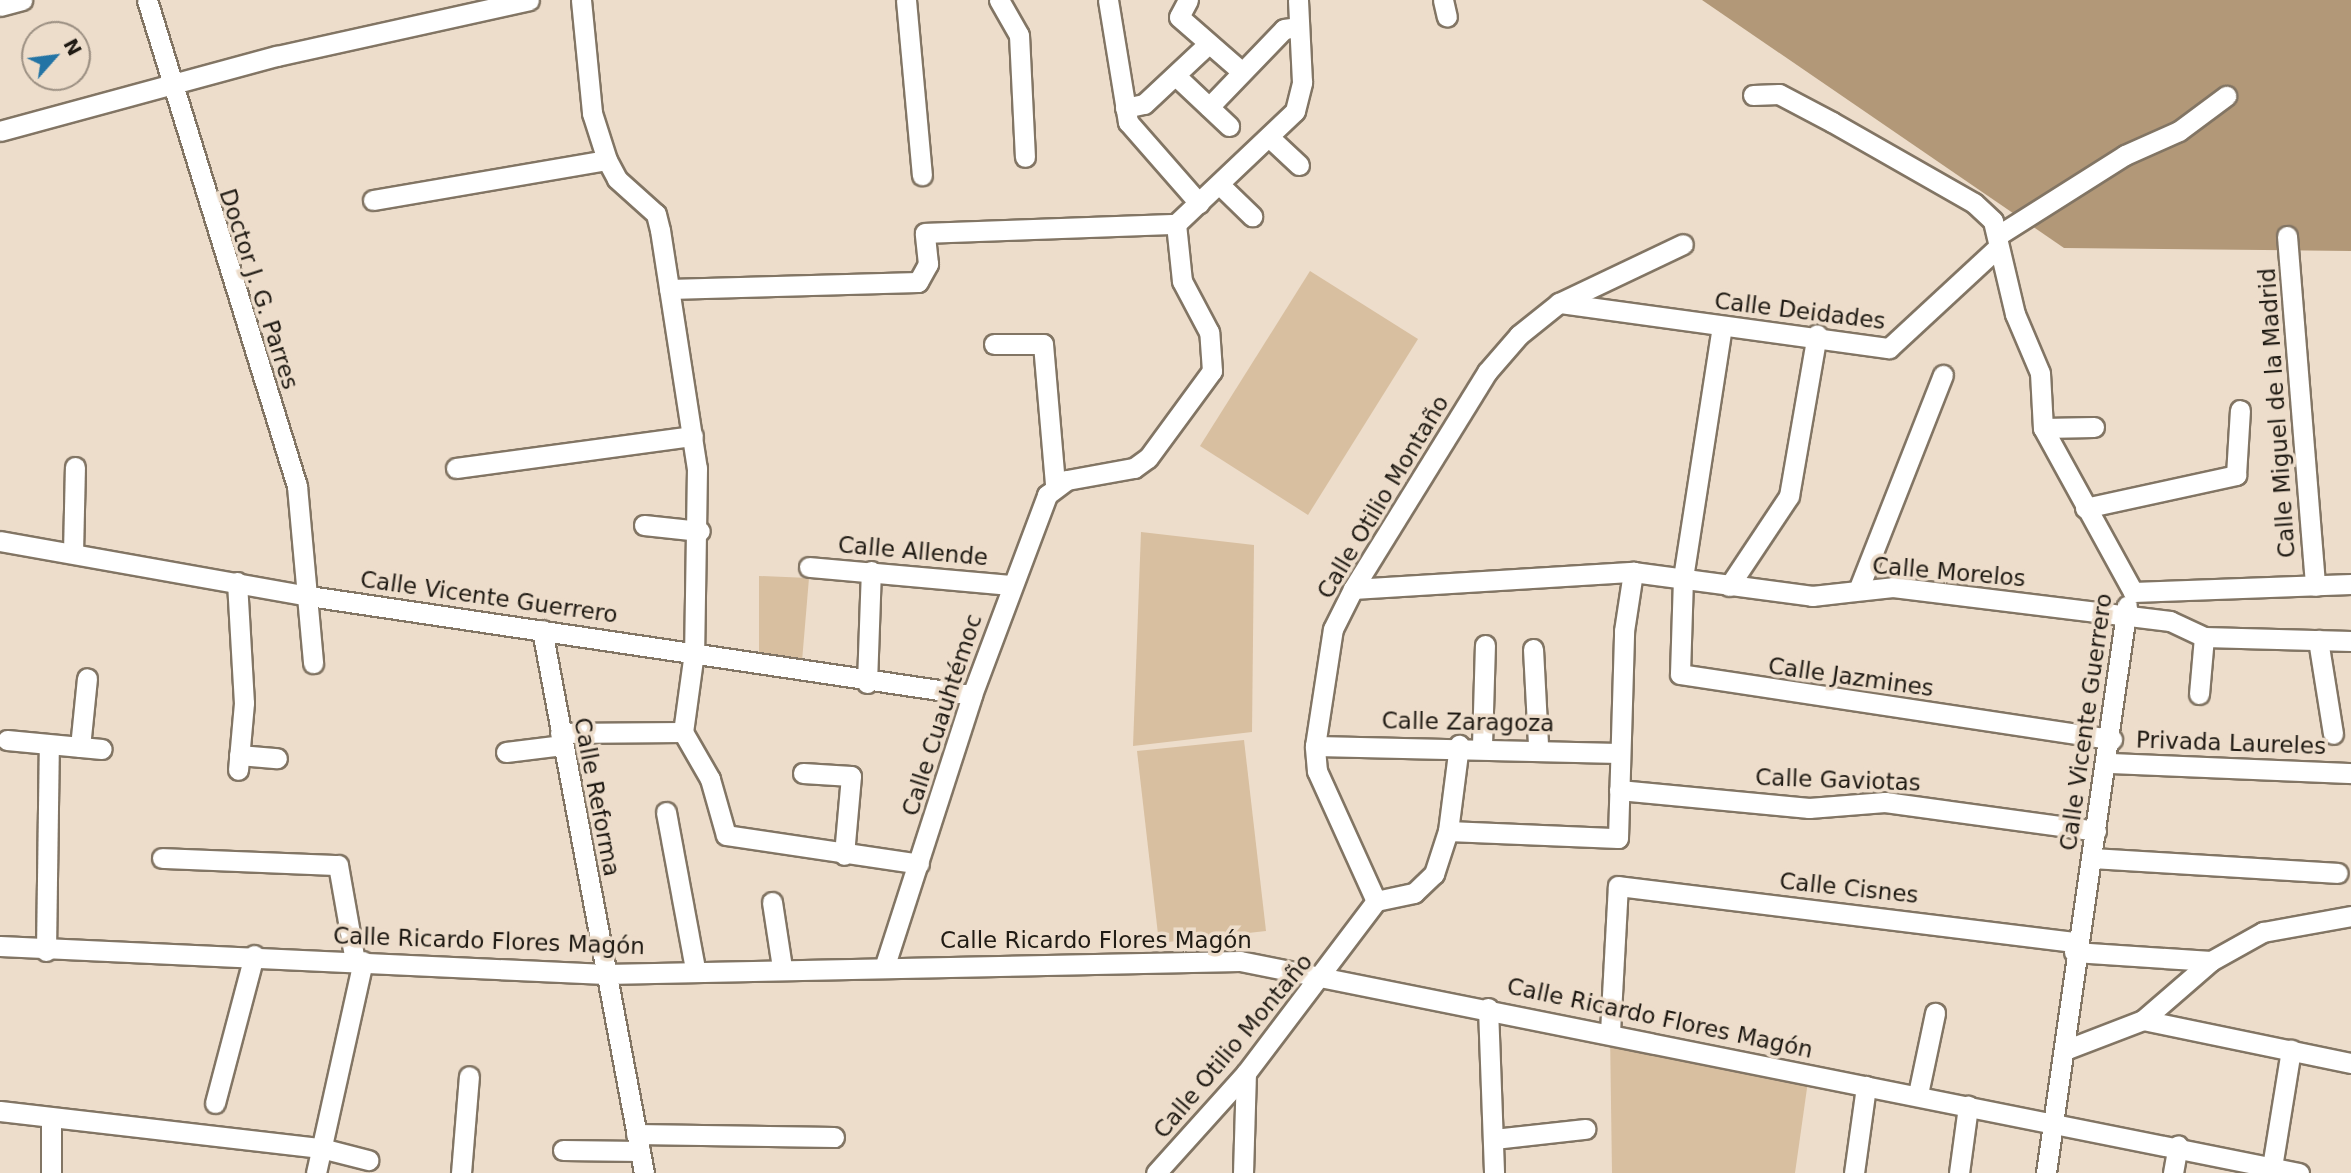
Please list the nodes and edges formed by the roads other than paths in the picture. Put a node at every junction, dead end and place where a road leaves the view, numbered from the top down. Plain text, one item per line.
1 (22, 0) edge
2 (146, 0) edge
3 (529, 0) edge
4 (580, 0) edge
5 (906, 0) edge
6 (999, 0) edge
7 (1108, 0) edge
8 (1188, 0) edge
9 (1298, 0) edge
10 (0, 6) edge
11 (1299, 27) junction
12 (1207, 45) junction
13 (1184, 70) junction
14 (1241, 71) junction
15 (173, 88) junction
16 (1754, 95) dead end
17 (2226, 96) dead end
18 (1209, 107) junction
19 (1125, 108) junction
20 (1229, 126) dead end
21 (0, 131) edge
22 (1269, 137) junction
23 (1025, 157) dead end
24 (607, 160) junction
25 (1298, 166) dead end
26 (922, 175) dead end
27 (1220, 185) junction
28 (373, 200) dead end
29 (1199, 203) junction
30 (1252, 216) dead end
31 (1176, 224) junction
32 (1996, 235) junction
33 (2287, 236) dead end
34 (1683, 244) dead end
35 (668, 289) junction
36 (1559, 303) junction
37 (1722, 326) junction
38 (1817, 334) junction
39 (994, 344) dead end
40 (1943, 374) dead end
41 (2240, 410) dead end
42 (2094, 427) dead end
43 (2043, 428) junction
44 (692, 436) junction
45 (75, 467) dead end
46 (456, 468) dead end
47 (1055, 485) junction
48 (2085, 508) junction
49 (644, 525) dead end
50 (700, 531) junction
51 (0, 541) edge
52 (73, 553) junction
53 (809, 567) dead end
54 (872, 571) junction
55 (1633, 572) junction
56 (1684, 579) junction
57 (237, 582) junction
58 (2351, 584) edge
59 (1013, 585) junction
60 (1729, 586) junction
61 (2315, 586) junction
62 (1859, 588) junction
63 (1353, 589) junction
64 (2133, 592) junction
65 (309, 596) junction
66 (2123, 616) junction
67 (542, 629) junction
68 (2204, 637) junction
69 (2318, 640) junction
70 (2351, 642) edge
71 (1485, 645) dead end
72 (1533, 649) dead end
73 (694, 652) junction
74 (313, 663) dead end
75 (87, 678) dead end
76 (867, 683) junction
77 (2199, 694) dead end
78 (972, 695) junction
79 (683, 732) junction
80 (2333, 734) dead end
81 (2112, 738) junction
82 (561, 739) junction
83 (7, 740) dead end
84 (49, 745) junction
85 (1459, 745) junction
86 (1482, 745) junction
87 (1315, 746) junction
88 (1538, 746) junction
89 (80, 747) junction
90 (102, 749) dead end
91 (506, 752) dead end
92 (1620, 753) junction
93 (277, 758) dead end
94 (2108, 763) junction
95 (803, 772) dead end
96 (2351, 773) edge
97 (1619, 790) junction
98 (666, 812) dead end
99 (1448, 831) junction
100 (2096, 831) junction
101 (845, 855) junction
102 (162, 858) dead end
103 (2093, 858) junction
104 (919, 864) junction
105 (2338, 873) dead end
106 (1376, 901) junction
107 (772, 902) dead end
108 (2351, 916) edge
109 (0, 946) edge
110 (2074, 947) junction
111 (46, 951) junction
112 (254, 956) junction
113 (359, 961) junction
114 (2211, 961) junction
115 (885, 965) junction
116 (782, 967) junction
117 (695, 970) junction
118 (605, 974) junction
119 (1323, 975) junction
120 (1488, 1008) junction
121 (1935, 1013) dead end
122 (2143, 1020) junction
123 (1610, 1032) junction
124 (2065, 1050) junction
125 (2291, 1050) junction
126 (2351, 1063) edge
127 (1246, 1073) junction
128 (469, 1076) dead end
129 (1866, 1086) junction
130 (1918, 1094) junction
131 (215, 1103) dead end
132 (1968, 1106) junction
133 (0, 1111) edge
134 (51, 1118) junction
135 (2054, 1122) junction
136 (1585, 1129) dead end
137 (834, 1137) dead end
138 (1494, 1139) junction
139 (638, 1143) junction
140 (2178, 1145) junction
141 (321, 1148) junction
142 (563, 1150) dead end
143 (368, 1160) dead end
144 (1176, 1163) edge
145 (2272, 1167) junction
146 (51, 1173) edge
147 (316, 1173) edge
148 (461, 1173) edge
149 (644, 1173) edge
150 (1156, 1173) edge
151 (1243, 1173) edge
152 (1494, 1173) edge
153 (1854, 1173) edge
154 (1959, 1173) edge
155 (2046, 1173) edge
156 (2173, 1173) edge
157 (2299, 1173) edge

1 - 10 street
2 - 15 street, Doctor J. G. Parres
3 - 15 street
4 - 24 street
5 - 26 street
6 - 23 street
7 - 19 street
8 - 12 street
9 - 11 street
11 - 14 street
11 - 22 street
12 - 13 street
12 - 14 street
13 - 18 street
13 - 19 street
14 - 18 street
15 - 21 street
15 - 65 street, Doctor J. G. Parres
16 - 32 street
17 - 32 street
18 - 20 street
19 - 29 street
22 - 25 street
22 - 27 street
24 - 28 street
24 - 35 street
27 - 29 street
27 - 30 street
29 - 31 street
31 - 35 street
31 - 47 street
32 - 38 street, Calle Deidades
32 - 43 street, Calle Vicente Guerrero
33 - 61 street, Calle Miguel de la Madrid
34 - 36 street, Calle Otilio Montaño
35 - 44 street
36 - 37 street, Calle Deidades
36 - 63 street, Calle Otilio Montaño
37 - 38 street, Calle Deidades
37 - 56 street, Calle Jazmines
38 - 60 street
39 - 47 street
40 - 62 street
41 - 48 street
42 - 43 street
43 - 48 street, Calle Vicente Guerrero
44 - 46 street
44 - 50 street
45 - 52 street
47 - 59 street, Calle Cuauhtémoc
48 - 64 street, Calle Vicente Guerrero
49 - 50 street
50 - 73 street
51 - 52 street, Calle Vicente Guerrero
52 - 57 street, Calle Vicente Guerrero
53 - 54 street, Calle Allende
54 - 59 street, Calle Allende
54 - 76 street
55 - 56 street, Calle Morelos
55 - 63 street, Calle Morelos
55 - 92 street
56 - 60 street, Calle Morelos
56 - 81 street, Calle Jazmines
57 - 65 street, Calle Vicente Guerrero
57 - 93 street
58 - 61 street
59 - 78 street, Calle Cuauhtémoc
60 - 62 street, Calle Morelos
61 - 64 street
62 - 66 street, Calle Morelos
63 - 87 street, Calle Otilio Montaño
64 - 66 street, Calle Vicente Guerrero
65 - 67 street, Calle Vicente Guerrero
65 - 74 street, Doctor J. G. Parres
66 - 68 street, Calle Morelos
66 - 81 street, Calle Vicente Guerrero
67 - 73 street, Calle Vicente Guerrero
67 - 82 street, Calle Reforma
68 - 69 street
68 - 77 street
69 - 70 street
69 - 80 street
71 - 86 street
72 - 88 street
73 - 76 street, Calle Vicente Guerrero
73 - 79 street
75 - 89 street
76 - 78 street, Calle Vicente Guerrero
78 - 104 street, Calle Cuauhtémoc
79 - 82 street
79 - 101 street
81 - 94 street, Calle Vicente Guerrero
82 - 91 street
82 - 118 street, Calle Reforma
83 - 84 street
84 - 89 street
84 - 111 street
85 - 86 street, Calle Zaragoza
85 - 87 street, Calle Zaragoza
85 - 99 street
86 - 88 street, Calle Zaragoza
87 - 106 street, Calle Otilio Montaño
88 - 92 street, Calle Zaragoza
89 - 90 street
92 - 97 street
94 - 96 street, Privada Laureles
94 - 100 street, Calle Vicente Guerrero
95 - 101 street
97 - 99 street
97 - 100 street, Calle Gaviotas
98 - 117 street
99 - 106 street
100 - 103 street, Calle Vicente Guerrero
101 - 104 street
102 - 113 street
103 - 105 street
103 - 110 street, Calle Vicente Guerrero
104 - 115 street, Calle Cuauhtémoc
106 - 119 street, Calle Otilio Montaño
107 - 116 street
108 - 114 street
109 - 111 street, Calle Ricardo Flores Magón
110 - 114 street, Calle Cisnes
110 - 123 street, Calle Cisnes
110 - 124 street, Calle Vicente Guerrero
111 - 112 street, Calle Ricardo Flores Magón
112 - 113 street, Calle Ricardo Flores Magón
112 - 131 street
113 - 118 street, Calle Ricardo Flores Magón
113 - 141 street
114 - 122 street
115 - 116 street, Calle Ricardo Flores Magón
115 - 119 street, Calle Ricardo Flores Magón
116 - 117 street, Calle Ricardo Flores Magón
117 - 118 street, Calle Ricardo Flores Magón
118 - 139 street, Calle Reforma
119 - 120 street, Calle Ricardo Flores Magón
119 - 127 street, Calle Otilio Montaño
120 - 123 street, Calle Ricardo Flores Magón
120 - 138 street
121 - 130 street
122 - 124 street
122 - 125 street
123 - 129 street, Calle Ricardo Flores Magón
124 - 135 street, Calle Vicente Guerrero
125 - 126 street
125 - 145 street
127 - 144 street, Calle Otilio Montaño
127 - 151 street
128 - 148 street
129 - 130 street, Calle Ricardo Flores Magón
129 - 153 street
130 - 132 street, Calle Ricardo Flores Magón
132 - 135 street, Calle Ricardo Flores Magón
132 - 154 street
133 - 134 street
134 - 141 street
134 - 146 street
135 - 140 street, Calle Ricardo Flores Magón
135 - 155 street, Calle Vicente Guerrero
136 - 138 street
137 - 139 street
138 - 152 street
139 - 142 street
139 - 149 street, Calle Reforma
140 - 145 street, Calle Ricardo Flores Magón
140 - 156 street
141 - 143 street
141 - 147 street
144 - 150 street, Calle Otilio Montaño
145 - 157 street, Calle Ricardo Flores Magón

